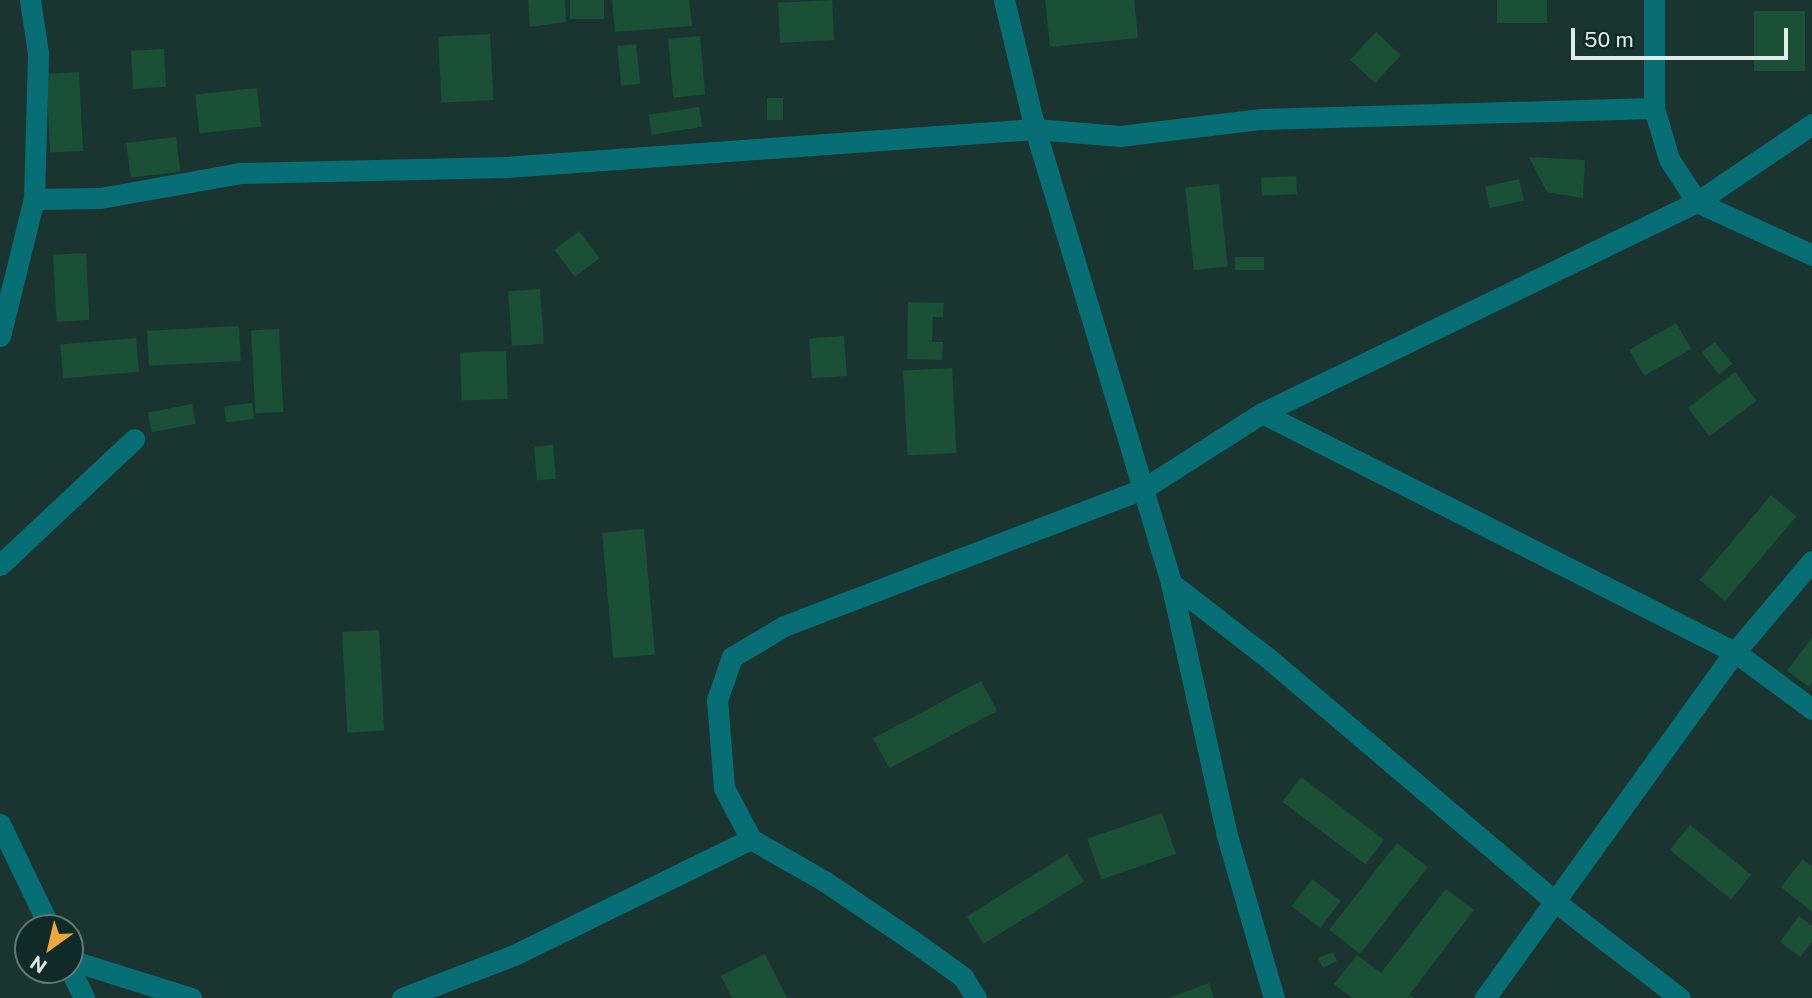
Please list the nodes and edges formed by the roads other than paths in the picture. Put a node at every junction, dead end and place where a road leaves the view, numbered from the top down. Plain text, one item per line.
1 (30, 0) edge
2 (1004, 0) edge
3 (1654, 0) edge
4 (1654, 108) junction
5 (1812, 124) edge
6 (1035, 129) junction
7 (34, 199) junction
8 (1697, 202) junction
9 (1812, 255) edge
10 (0, 336) edge
11 (1262, 413) junction
12 (134, 439) dead end
13 (1143, 489) junction
14 (1812, 561) edge
15 (0, 565) edge
16 (1171, 583) junction
17 (1735, 652) junction
18 (1812, 709) edge
19 (0, 824) edge
20 (751, 839) junction
21 (1553, 900) junction
22 (43, 914) edge
23 (84, 964) edge
24 (191, 998) edge
25 (402, 998) edge
26 (976, 998) edge
27 (1274, 998) edge
28 (1485, 998) edge
29 (1680, 998) edge

1 - 7 street
2 - 6 street
3 - 4 street
4 - 6 street
4 - 8 street
5 - 8 street
6 - 7 street
6 - 13 street
7 - 10 street
8 - 9 street
8 - 11 street
11 - 13 street
11 - 17 street
12 - 15 street
13 - 16 street
13 - 20 street
14 - 17 street
16 - 21 street
16 - 27 street
17 - 18 street
17 - 21 street
19 - 22 street
20 - 25 street
20 - 26 street
21 - 28 street
21 - 29 street
23 - 24 street

